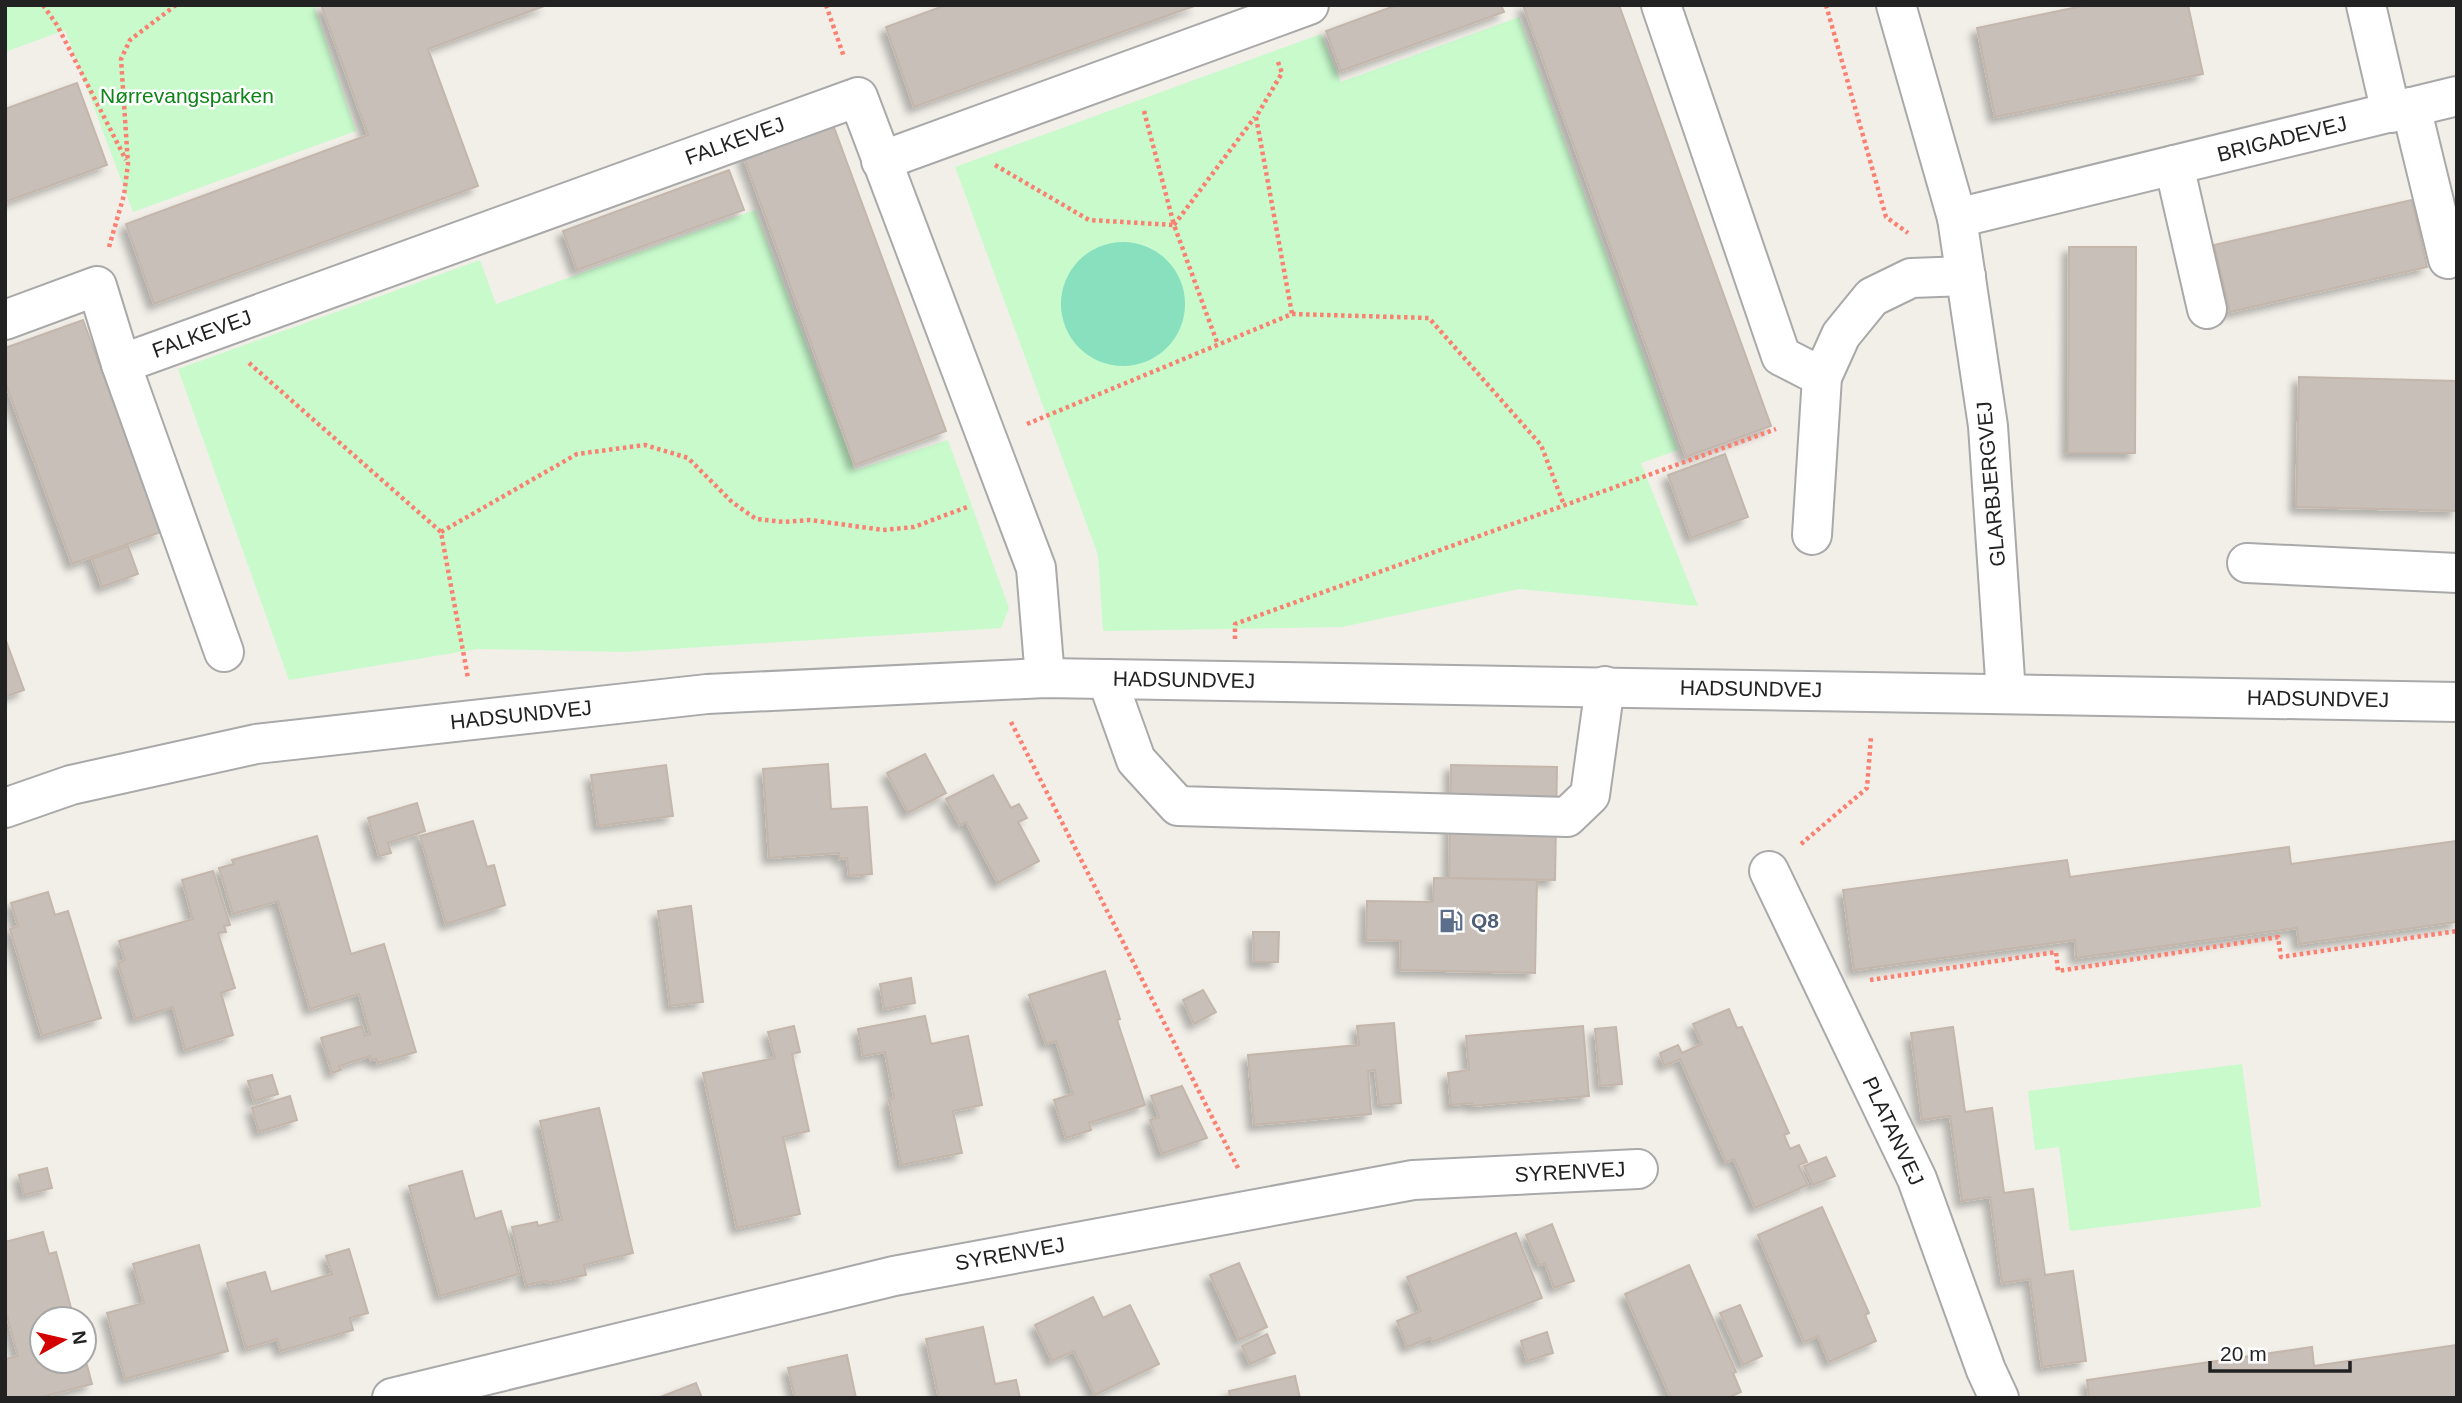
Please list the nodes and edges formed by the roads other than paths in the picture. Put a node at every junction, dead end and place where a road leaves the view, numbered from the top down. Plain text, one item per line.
1 (1309, 5) edge
2 (1661, 5) edge
3 (1895, 5) edge
4 (2366, 5) edge
5 (2457, 96) edge
6 (2401, 110) junction
7 (881, 160) junction
8 (2174, 165) junction
9 (1957, 218) junction
10 (2448, 259) dead end
11 (1966, 276) junction
12 (2207, 309) dead end
13 (5, 320) edge
14 (121, 364) junction
15 (1822, 377) junction
16 (1812, 535) dead end
17 (2247, 563) dead end
18 (2457, 573) edge
19 (224, 652) dead end
20 (1045, 678) junction
21 (1107, 679) junction
22 (1605, 686) junction
23 (2006, 694) junction
24 (2457, 702) edge
25 (5, 808) edge
26 (1769, 871) road end
27 (1638, 1169) dead end
28 (392, 1398) edge
29 (1999, 1398) edge

1 - 7 street
2 - 15 street
3 - 9 street, GLARBJERGVEJ
4 - 6 street
5 - 6 street, BRIGADEVEJ
6 - 8 street, BRIGADEVEJ
6 - 10 street
7 - 14 street, FALKEVEJ
7 - 20 street
8 - 9 street, BRIGADEVEJ
8 - 12 street
9 - 11 street, GLARBJERGVEJ
11 - 15 street
11 - 23 street, GLARBJERGVEJ
13 - 14 street
14 - 19 street
15 - 16 street
17 - 18 street
20 - 21 street, HADSUNDVEJ
20 - 25 street, HADSUNDVEJ
21 - 22 street, HADSUNDVEJ
21 - 22 street
22 - 23 street, HADSUNDVEJ
23 - 24 street, HADSUNDVEJ
26 - 29 street, PLATANVEJ
27 - 28 street, SYRENVEJ

